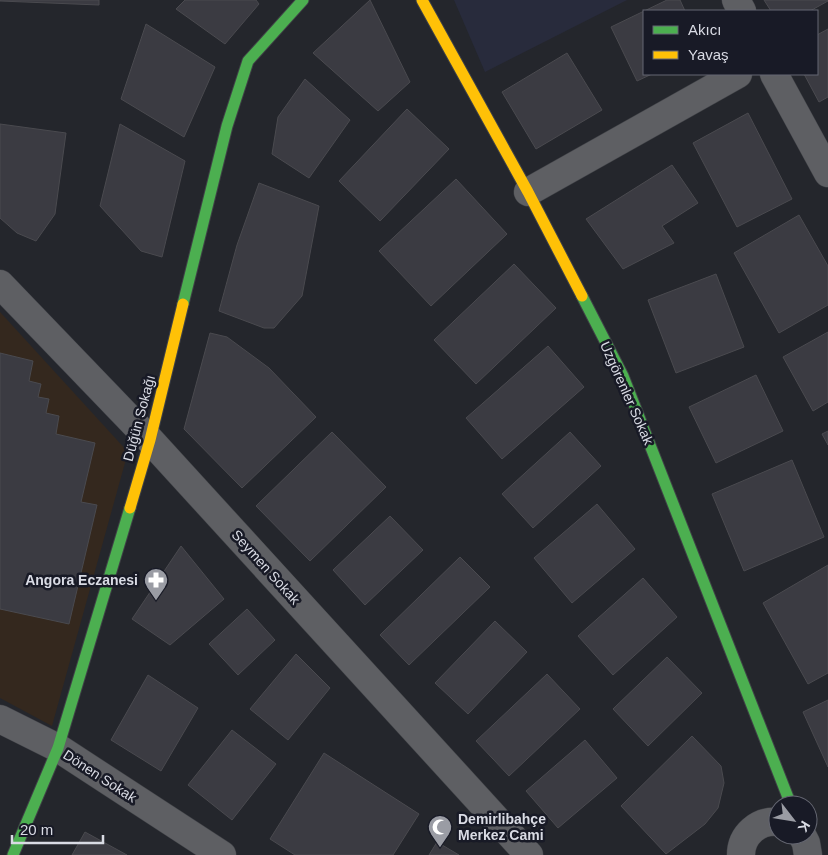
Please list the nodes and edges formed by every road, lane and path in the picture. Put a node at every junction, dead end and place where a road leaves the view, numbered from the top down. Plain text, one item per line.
1 (303, 0) edge
2 (422, 0) edge
3 (736, 75) edge
4 (775, 75) edge
5 (828, 172) edge
6 (528, 192) junction
7 (0, 284) edge
8 (150, 440) junction
9 (0, 719) edge
10 (58, 748) junction
11 (787, 793) edge
12 (748, 842) edge
13 (13, 855) edge
14 (222, 855) edge
15 (529, 855) edge

1 - 8 street, Düğün Sokağı
2 - 6 street, Uzgörenler Sokak
3 - 6 street
4 - 5 street
6 - 11 street, Uzgörenler Sokak
7 - 8 street, Seymen Sokak
8 - 10 street, Düğün Sokağı
8 - 15 street, Seymen Sokak
9 - 10 street, Dönen Sokak
10 - 13 street, Düğün Sokağı
10 - 14 street, Dönen Sokak
11 - 12 street

